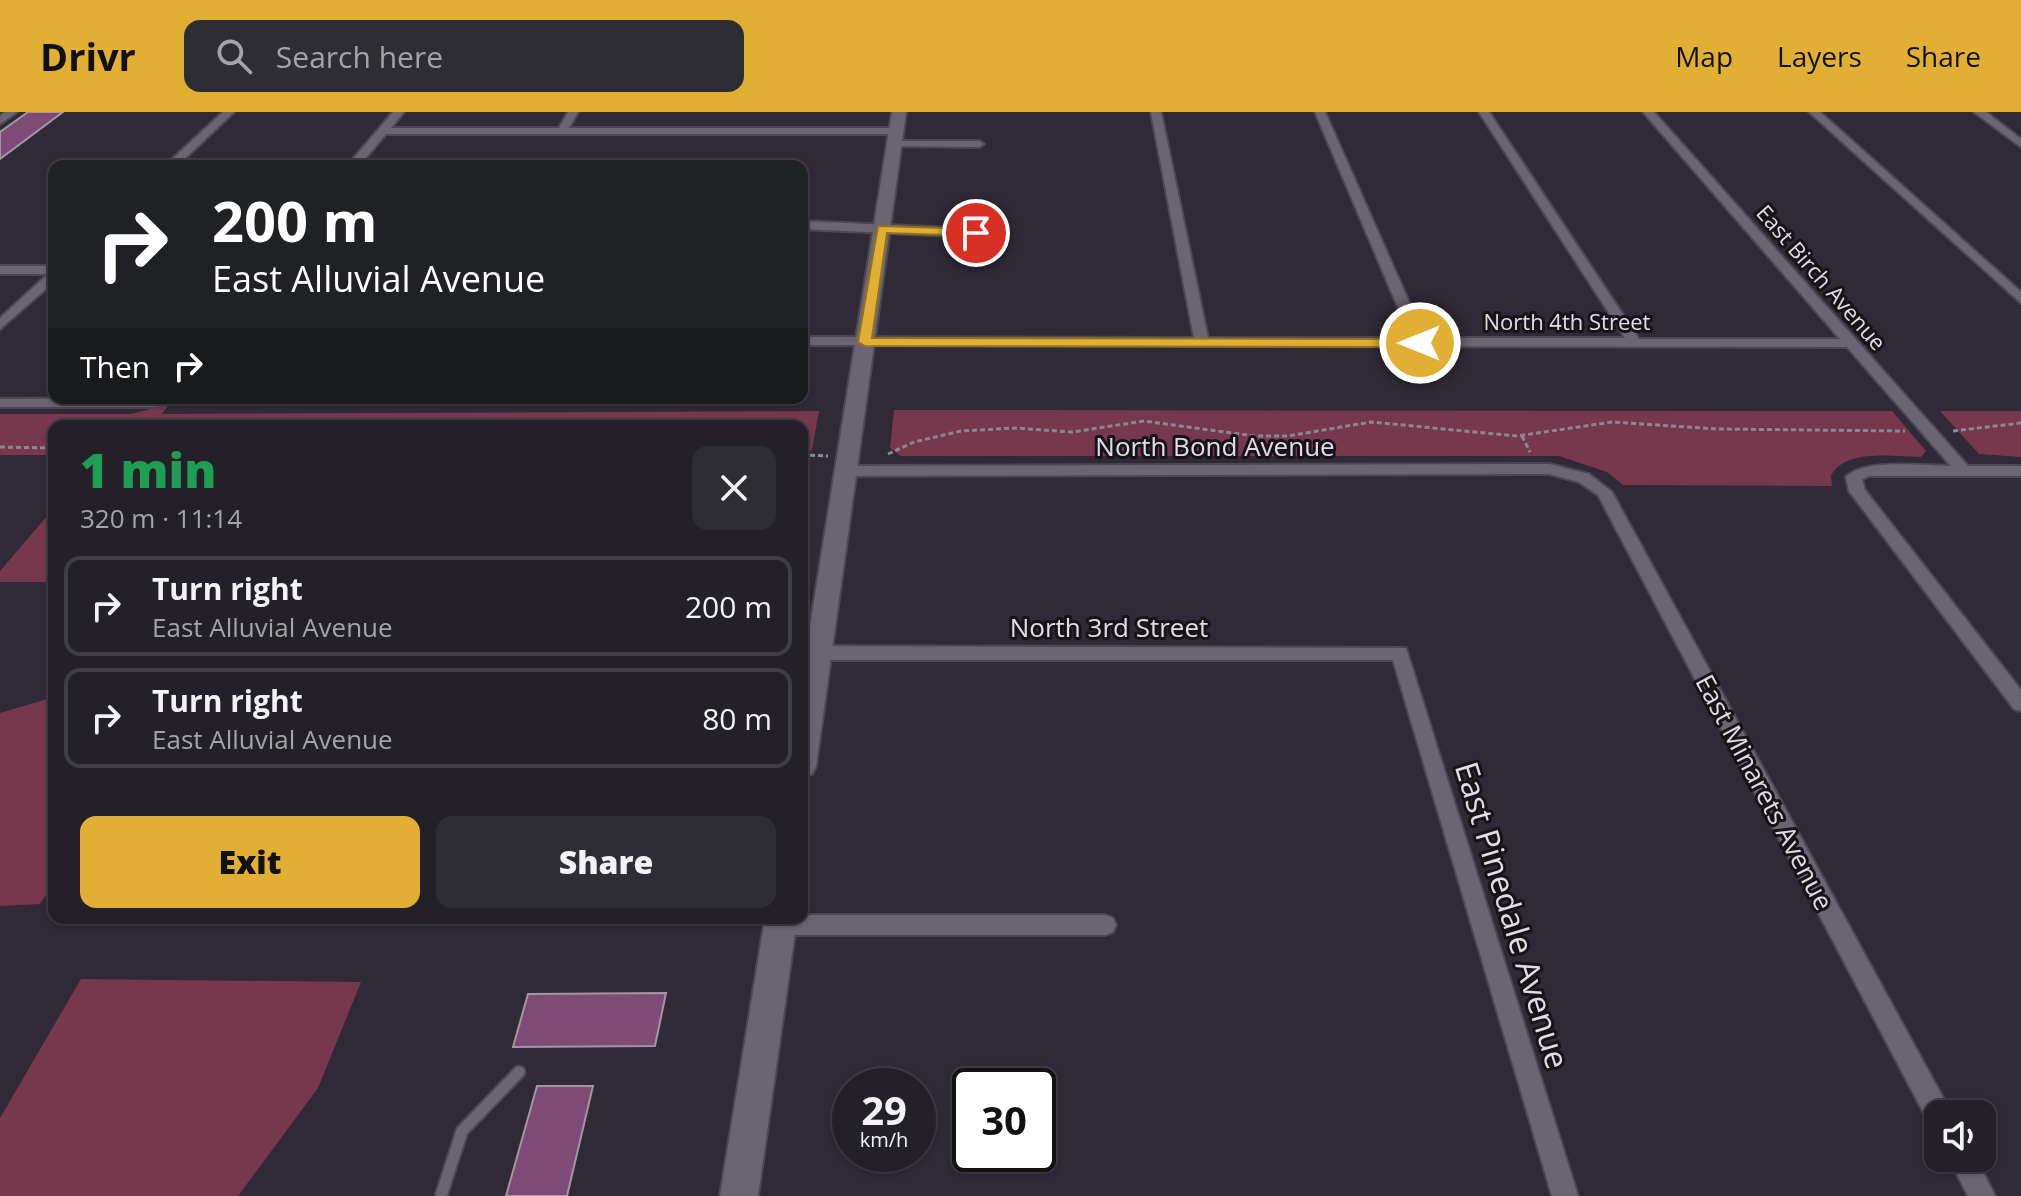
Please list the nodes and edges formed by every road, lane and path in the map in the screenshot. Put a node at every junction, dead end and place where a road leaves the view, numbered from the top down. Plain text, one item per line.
1 (12, 112) edge
2 (229, 112) edge
3 (399, 112) edge
4 (573, 112) edge
5 (1156, 112) edge
6 (1320, 112) edge
7 (1484, 112) edge
8 (1648, 112) edge
9 (1814, 112) edge
10 (1979, 112) edge
11 (0, 121) edge
12 (896, 129) edge
13 (383, 131) junction
14 (562, 131) junction
15 (979, 144) dead end
16 (2021, 144) edge
17 (177, 160) edge
18 (358, 160) edge
19 (808, 225) edge
20 (882, 229) junction
21 (976, 233) dead end
22 (0, 270) edge
23 (48, 272) edge
24 (48, 278) edge
25 (2021, 299) edge
26 (0, 325) edge
27 (808, 341) edge
28 (865, 342) junction
29 (1202, 342) junction
30 (1420, 343) junction
31 (1635, 343) junction
32 (1852, 343) junction
33 (48, 402) edge
34 (0, 403) edge
35 (2021, 423) edge
36 (1928, 431) junction
37 (1522, 436) junction
38 (0, 447) edge
39 (48, 448) edge
40 (884, 456) dead end
41 (1533, 458) dead end
42 (846, 471) junction
43 (1964, 471) junction
44 (2021, 471) edge
45 (1584, 478) joint
46 (819, 653) junction
47 (1400, 653) joint
48 (2021, 704) edge
49 (808, 726) edge
50 (808, 921) edge
51 (780, 924) edge
52 (1105, 925) dead end
53 (519, 1072) dead end
54 (1930, 1100) edge
55 (1969, 1172) edge
56 (441, 1196) edge
57 (739, 1196) edge
58 (1565, 1196) edge
59 (1982, 1196) edge

1 - 11 street
2 - 17 street
3 - 13 street
4 - 14 street
5 - 29 street
6 - 30 street
7 - 31 street
8 - 32 street, East Birch Avenue
9 - 25 street
10 - 16 street
12 - 14 street
12 - 15 street
12 - 20 main road
13 - 14 street
13 - 18 street
19 - 20 street
20 - 21 street
20 - 28 main road
22 - 23 street
24 - 26 street
27 - 28 street, North 4th Street
28 - 29 street, North 4th Street
28 - 42 main road
29 - 30 street, North 4th Street
30 - 31 street, North 4th Street
31 - 32 street, North 4th Street
32 - 36 street, East Birch Avenue
33 - 34 street
35 - 36 path
36 - 37 path
36 - 43 street, East Birch Avenue
37 - 40 path
37 - 41 path
38 - 39 path
42 - 45 street, North Bond Avenue
42 - 46 main road
43 - 44 street
43 - 48 street
45 - 54 street, East Minarets Avenue
46 - 47 street, North 3rd Street
46 - 49 main road
47 - 58 street, East Pinedale Avenue
50 - 52 street
51 - 57 main road
53 - 56 lane
55 - 59 street

